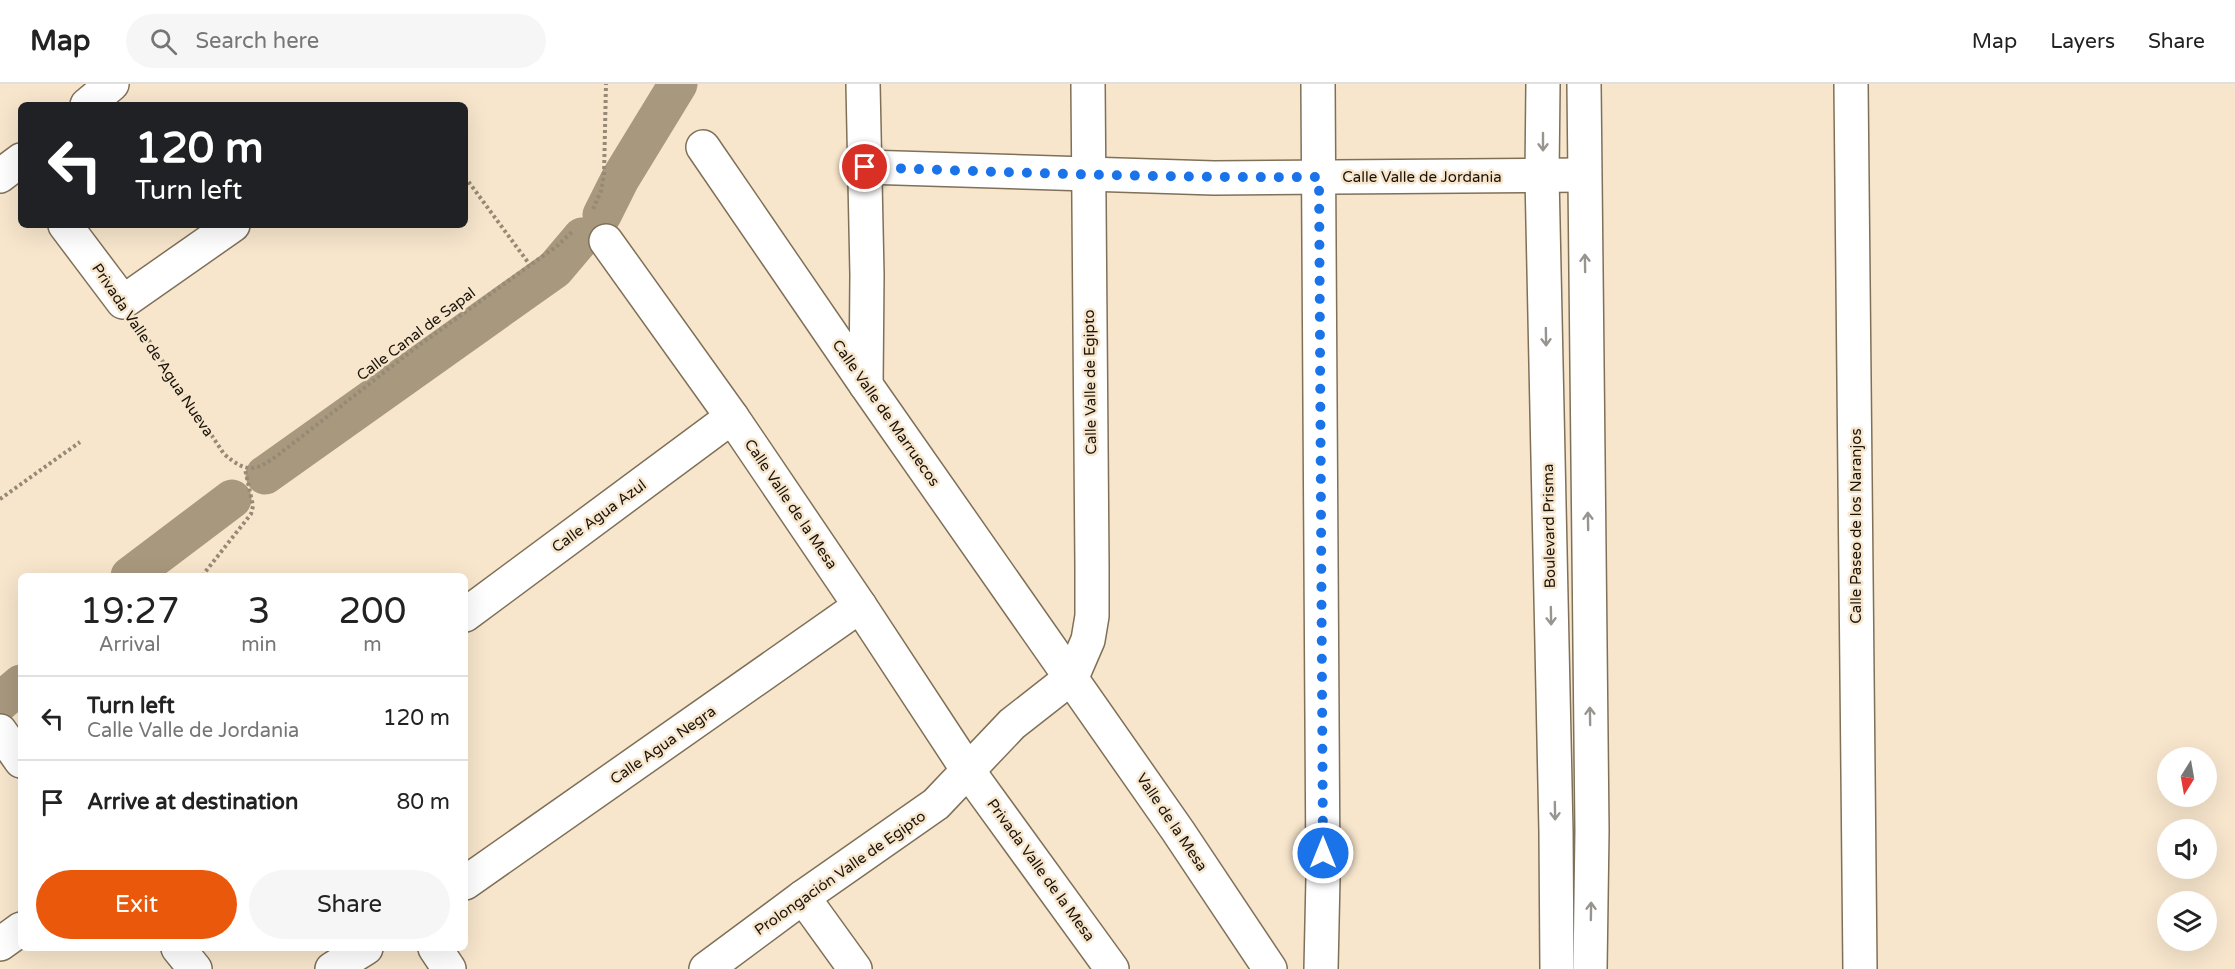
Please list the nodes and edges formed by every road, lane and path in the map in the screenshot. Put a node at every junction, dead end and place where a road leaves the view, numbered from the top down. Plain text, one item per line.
1 (112, 84) edge
2 (606, 84) edge
3 (863, 84) edge
4 (1088, 84) edge
5 (1318, 84) edge
6 (1543, 84) edge
7 (1584, 84) edge
8 (1851, 84) edge
9 (91, 102) edge
10 (703, 147) dead end
11 (865, 167) junction
12 (1088, 175) junction
13 (1584, 175) junction
14 (1542, 176) junction
15 (1319, 177) junction
16 (468, 181) edge
17 (599, 227) joint
18 (67, 228) edge
19 (229, 228) edge
20 (575, 229) dead end
21 (530, 265) junction
22 (123, 302) junction
23 (866, 385) junction
24 (732, 417) junction
25 (80, 442) dead end
26 (245, 469) junction
27 (0, 499) edge
28 (204, 573) edge
29 (860, 606) junction
30 (468, 613) edge
31 (1072, 677) junction
32 (0, 731) edge
33 (18, 757) edge
34 (969, 772) junction
35 (468, 881) edge
36 (803, 897) junction
37 (18, 931) edge
38 (0, 944) edge
39 (180, 951) edge
40 (361, 951) edge
41 (437, 951) edge
42 (195, 969) edge
43 (332, 969) edge
44 (448, 969) edge
45 (706, 969) edge
46 (855, 969) edge
47 (1112, 969) edge
48 (1270, 969) edge
49 (1321, 969) edge
50 (1557, 969) edge
51 (1590, 969) edge
52 (1860, 969) edge

1 - 9 street
2 - 17 path
3 - 11 street
4 - 12 street, Calle Valle de Egipto
5 - 15 street
6 -> 14 street, Boulevard Prisma
7 - 13 street
8 - 52 street, Calle Paseo de los Naranjos
10 - 23 street, Calle Valle de Marruecos
11 - 12 street, Calle Valle de Jordania
11 - 23 street
12 - 15 street, Calle Valle de Jordania
12 - 31 street, Calle Valle de Egipto
13 - 14 street, Calle Valle de Jordania
51 -> 13 street
14 - 15 street, Calle Valle de Jordania
14 -> 50 street, Boulevard Prisma
15 - 49 street
16 - 21 path
17 - 24 street, Calle Valle de la Mesa
18 - 22 street, Privada Valle de Agua Nueva
19 - 22 street
20 - 21 path, Calle Canal de Sapal
21 - 26 path, Calle Canal de Sapal
22 - 26 path, Privada Valle de Agua Nueva
23 - 31 street, Calle Valle de Marruecos
24 - 29 street, Calle Valle de la Mesa
24 - 30 street, Calle Agua Azul
25 - 27 path
26 - 28 path
29 - 34 street, Calle Valle de la Mesa
29 - 35 street, Calle Agua Negra
31 - 34 street, Prolongación Valle de Egipto
31 - 48 street, Valle de la Mesa
32 - 33 street
34 - 36 street, Prolongación Valle de Egipto
34 - 47 street, Privada Valle de la Mesa
36 - 45 street, Prolongación Valle de Egipto
36 - 46 street
37 - 38 street
39 - 42 street
40 - 43 street
41 - 44 street

